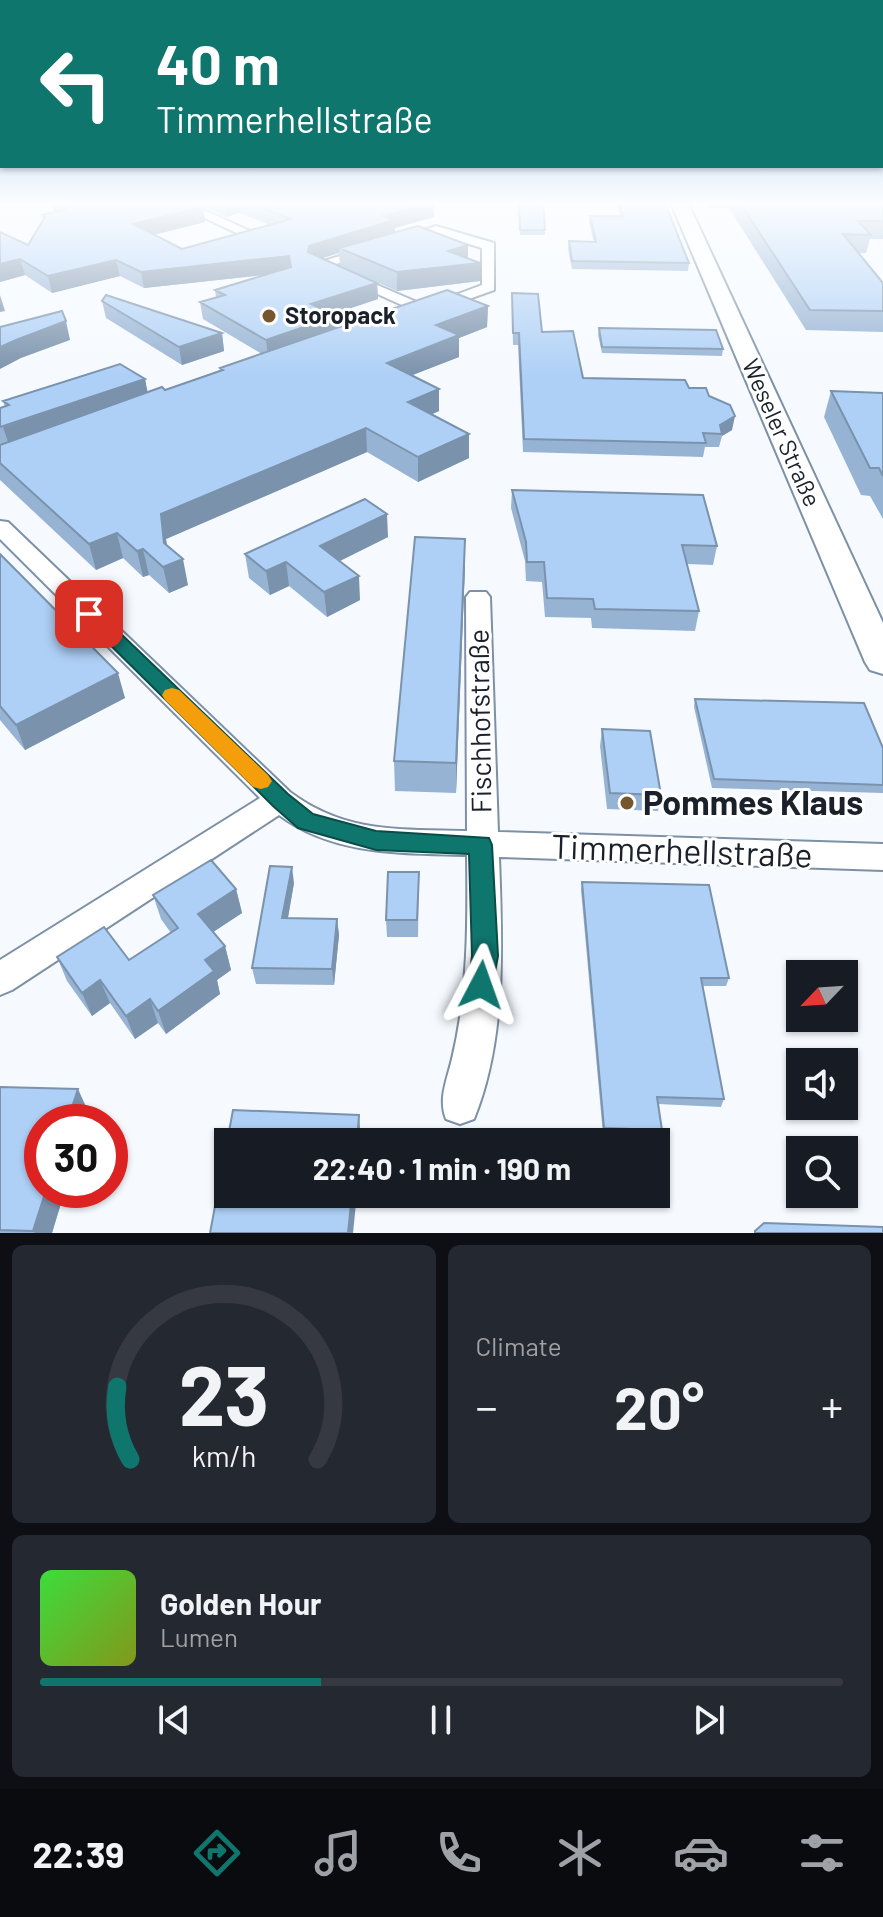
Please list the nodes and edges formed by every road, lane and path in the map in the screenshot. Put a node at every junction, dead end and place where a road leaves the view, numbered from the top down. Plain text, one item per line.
1 (333, 261) edge
2 (489, 261) edge
3 (705, 261) edge
4 (424, 311) junction
5 (396, 321) edge
6 (0, 527) edge
7 (478, 597) dead end
8 (883, 662) edge
9 (280, 800) junction
10 (481, 845) junction
11 (883, 857) edge
12 (0, 979) edge
13 (460, 1105) dead end

1 - 4 street
2 - 4 street
3 - 8 main road, Weseler Straße
4 - 5 street
6 - 9 street, Timmerhellstraße
7 - 10 street, Fischhofstraße
9 - 10 street, Timmerhellstraße
9 - 12 street
10 - 11 street, Timmerhellstraße
10 - 13 street

